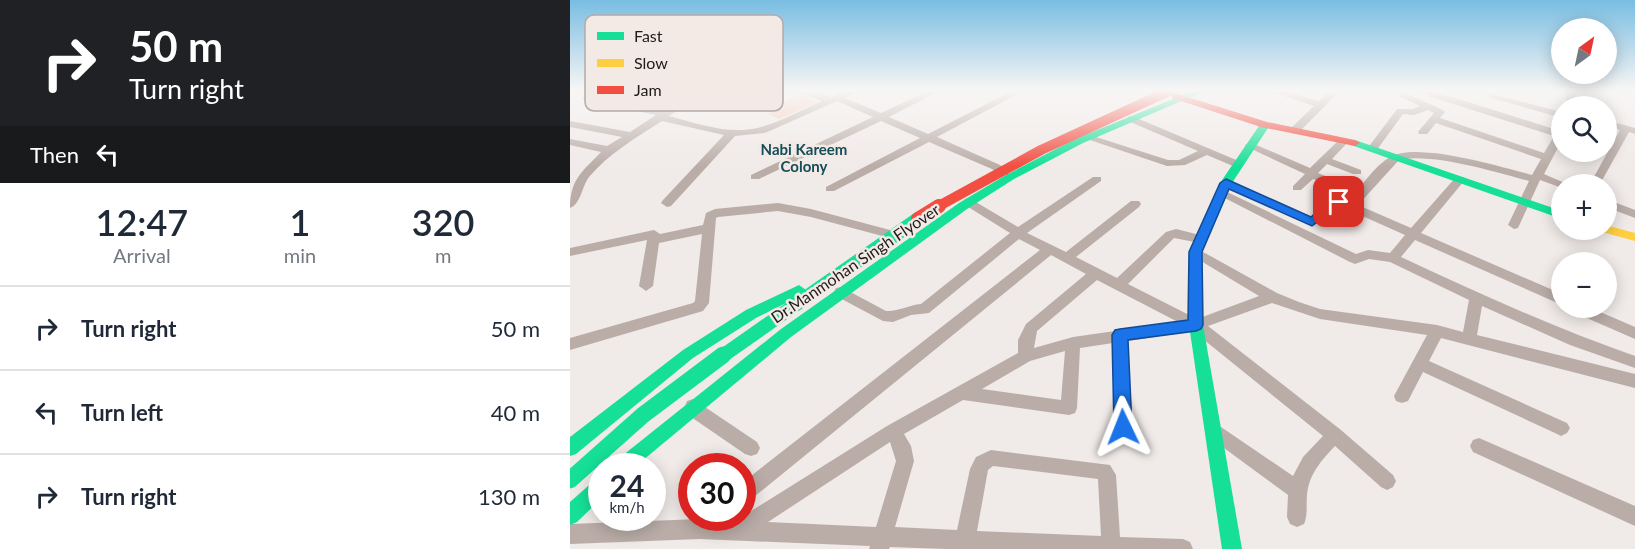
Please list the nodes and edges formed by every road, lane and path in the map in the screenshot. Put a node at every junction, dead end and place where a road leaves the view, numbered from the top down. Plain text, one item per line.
1 (662, 117) edge
2 (665, 117) edge
3 (795, 117) edge
4 (878, 117) edge
5 (880, 117) edge
6 (968, 117) edge
7 (1103, 117) edge
8 (1120, 117) edge
9 (1124, 117) edge
10 (1137, 117) edge
11 (1241, 117) edge
12 (1309, 117) edge
13 (1396, 117) edge
14 (1437, 117) edge
15 (1505, 117) edge
16 (1132, 119) junction
17 (1435, 120) junction
18 (570, 124) edge
19 (1264, 125) junction
20 (1551, 129) edge
21 (1630, 130) edge
22 (1294, 131) junction
23 (1423, 132) dead end
24 (731, 134) junction
25 (632, 136) junction
26 (929, 137) junction
27 (1089, 138) junction
28 (1344, 141) junction
29 (570, 142) edge
30 (1250, 146) junction
31 (1372, 149) junction
32 (1551, 149) edge
33 (609, 150) junction
34 (1207, 151) junction
35 (1547, 157) junction
36 (1395, 158) junction
37 (1325, 160) junction
38 (1238, 164) junction
39 (996, 167) junction
40 (1357, 172) dead end
41 (1311, 173) junction
42 (1601, 174) edge
43 (570, 176) edge
44 (755, 177) dead end
45 (1010, 177) junction
46 (1536, 177) junction
47 (582, 178) junction
48 (1097, 179) dead end
49 (1460, 179) junction
50 (1551, 182) edge
51 (1343, 187) dead end
52 (1223, 188) junction
53 (1297, 188) dead end
54 (830, 189) dead end
55 (969, 202) junction
56 (1524, 202) junction
57 (667, 203) dead end
58 (570, 204) edge
59 (1135, 204) dead end
60 (1351, 206) junction
61 (1617, 207) edge
62 (1551, 211) edge
63 (1635, 214) edge
64 (1514, 225) dead end
65 (709, 228) junction
66 (1617, 232) edge
67 (886, 233) junction
68 (1018, 233) junction
69 (1415, 235) junction
70 (1635, 237) edge
71 (654, 240) junction
72 (1198, 246) junction
73 (1050, 249) junction
74 (570, 252) edge
75 (1067, 258) junction
76 (1393, 258) junction
77 (1095, 274) junction
78 (1119, 284) junction
79 (646, 286) dead end
80 (841, 292) junction
81 (1551, 295) edge
82 (1272, 297) junction
83 (1476, 298) junction
84 (1601, 318) edge
85 (1196, 325) junction
86 (1437, 331) junction
87 (1635, 333) edge
88 (1120, 335) junction
89 (1469, 340) junction
90 (1575, 341) junction
91 (1073, 343) junction
92 (570, 344) edge
93 (1026, 356) junction
94 (1635, 362) edge
95 (1419, 363) junction
96 (1572, 364) junction
97 (1635, 381) edge
98 (964, 393) junction
99 (1402, 396) dead end
100 (693, 406) junction
101 (1123, 427) dead end
102 (1561, 428) dead end
103 (892, 431) junction
104 (1215, 432) junction
105 (1335, 435) junction
106 (1479, 446) dead end
107 (570, 448) edge
108 (751, 448) dead end
109 (617, 453) edge
110 (638, 453) edge
111 (570, 480) edge
112 (1387, 481) dead end
113 (756, 484) edge
114 (1297, 489) junction
115 (588, 498) edge
116 (570, 515) edge
117 (1635, 516) edge
118 (1297, 517) dead end
119 (756, 519) edge
120 (678, 525) edge
121 (737, 531) edge
122 (570, 534) edge
123 (881, 543) edge
124 (953, 543) edge
125 (1000, 545) edge
126 (1111, 545) junction
127 (1058, 546) edge
128 (1183, 549) edge
129 (1232, 549) edge

1 - 25 street
2 - 24 street
3 - 24 street
4 - 44 street
5 - 26 street
6 - 26 street
7 - 39 main road
8 - 111 main road, Dr.Manmohan Singh Flyover, bridge
9 - 109 main road, Dr.Manmohan Singh Flyover, bridge
10 - 16 main road
11 - 19 main road
12 - 22 street
13 - 31 street
14 - 17 street
15 - 20 street
16 - 27 main road
16 - 34 street
17 - 23 street
17 - 35 street
18 - 25 street
19 - 22 main road
19 - 30 main road
21 - 42 street
22 - 28 main road
24 - 57 street
25 - 33 street
26 - 39 street
26 - 54 street
27 - 34 street
27 - 45 main road
28 - 31 main road
28 - 37 street
29 - 33 street
30 - 38 main road
30 - 41 street
31 - 36 main road
32 - 35 street
33 - 47 street
34 - 38 street
35 - 46 street
36 - 46 street
36 - 49 main road
36 - 60 street
37 - 40 street
37 - 41 street
38 - 52 main road
39 - 45 street
39 - 67 main road
41 - 51 street
41 - 53 street
43 - 47 street
45 - 55 main road
46 - 50 street
46 - 56 street
47 - 58 street
48 - 68 street
49 - 56 main road
49 - 69 street
52 - 60 street
52 - 72 main road
52 - 76 street
55 - 68 street
55 - 80 main road
56 - 62 main road
56 - 64 street
59 - 75 street
60 - 69 street
61 - 63 street
65 - 67 street
65 - 71 street
65 - 92 street
66 - 70 main road
67 - 107 main road
68 - 73 street
68 - 80 street
69 - 76 street
69 - 81 street
71 - 74 street
71 - 79 street
72 - 78 street
72 - 82 street
72 - 85 main road
73 - 75 street
73 - 113 street
75 - 77 street
76 - 83 street
77 - 78 street
77 - 93 street
78 - 85 street
80 - 100 main road
82 - 85 street
82 - 86 street
83 - 89 street
83 - 90 street
84 - 87 street
85 - 88 street
85 - 104 main road
85 - 105 street
86 - 89 street
86 - 95 street
88 - 91 street
88 - 101 street
89 - 96 street
90 - 94 street
90 - 96 street
91 - 93 street
91 - 98 street
93 - 98 street
95 - 99 street
95 - 102 street
96 - 97 street
98 - 103 street
100 - 108 street
100 - 110 main road
103 - 119 street
103 - 123 street
104 - 114 street
104 - 129 main road
105 - 112 street
105 - 114 street
106 - 117 street
114 - 118 street
115 - 116 main road
120 - 122 street
121 - 123 street
123 - 124 street
124 - 125 street
124 - 126 street
125 - 127 street
126 - 127 street
126 - 128 street

